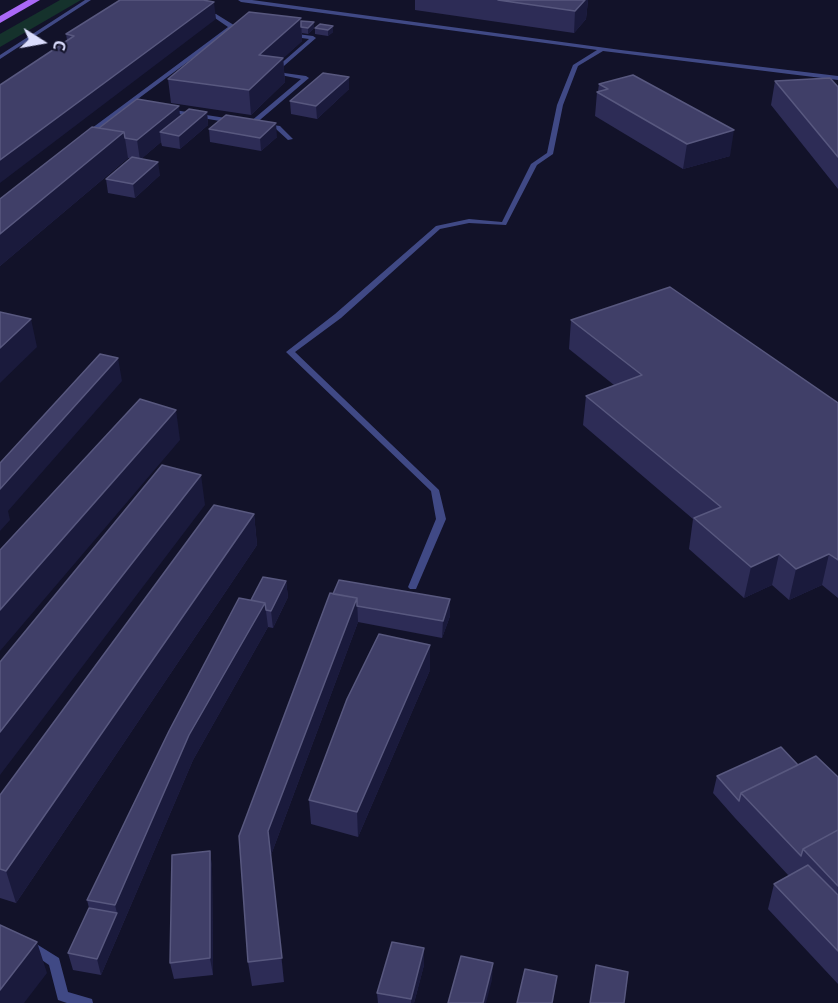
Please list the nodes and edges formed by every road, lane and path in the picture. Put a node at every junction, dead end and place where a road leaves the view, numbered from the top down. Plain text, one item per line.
1 (35, 0) edge
2 (88, 0) edge
3 (242, 0) edge
4 (214, 15) edge
5 (0, 20) edge
6 (231, 27) junction
7 (243, 28) edge
8 (278, 33) edge
9 (603, 49) junction
10 (0, 57) edge
11 (838, 78) edge
12 (127, 105) junction
13 (138, 106) edge
14 (161, 110) edge
15 (252, 124) junction
16 (82, 139) edge
17 (290, 139) dead end
18 (413, 587) dead end
19 (17, 939) edge
20 (87, 1003) edge

1 - 5 main road
2 - 10 lane
3 - 9 lane
4 - 6 lane
6 - 7 lane
6 - 12 lane
8 - 15 lane
9 - 11 lane
9 - 18 lane
12 - 13 lane
12 - 16 lane
14 - 15 lane
15 - 17 lane
19 - 20 lane

